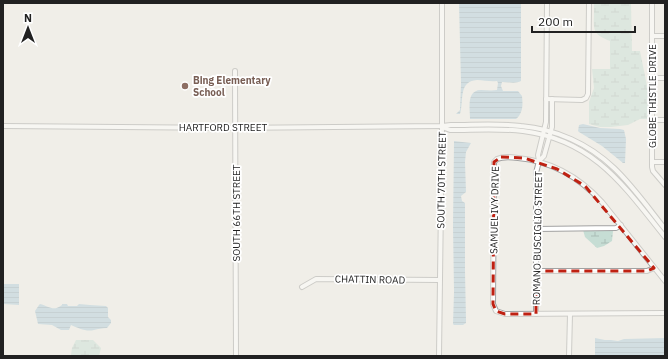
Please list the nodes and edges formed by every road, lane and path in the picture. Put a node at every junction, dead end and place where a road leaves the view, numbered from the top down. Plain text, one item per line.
1 (442, 3) edge
2 (547, 3) edge
3 (589, 3) edge
4 (652, 3) edge
5 (652, 36) junction
6 (665, 36) edge
7 (235, 71) dead end
8 (652, 78) junction
9 (665, 78) edge
10 (546, 99) junction
11 (552, 100) junction
12 (652, 120) junction
13 (665, 120) edge
14 (3, 126) edge
15 (442, 126) junction
16 (236, 128) junction
17 (545, 130) junction
18 (550, 134) junction
19 (543, 135) junction
20 (538, 161) junction
21 (652, 162) junction
22 (665, 162) edge
23 (665, 185) edge
24 (620, 225) junction
25 (536, 229) junction
26 (665, 229) edge
27 (665, 237) edge
28 (654, 268) junction
29 (536, 271) junction
30 (440, 280) junction
31 (665, 281) edge
32 (302, 287) dead end
33 (665, 313) edge
34 (536, 314) junction
35 (570, 314) junction
36 (236, 356) edge
37 (439, 356) edge
38 (569, 356) edge

1 - 15 street, SOUTH 70TH STREET
2 - 10 street, ROMANO BUSCIGLIO STREET
3 - 11 street
4 - 5 street, GLOBE THISTLE DRIVE
5 - 6 street
5 - 8 street, GLOBE THISTLE DRIVE
7 - 16 street, SOUTH 66TH STREET
8 - 9 street
8 - 12 street, GLOBE THISTLE DRIVE
10 - 11 street
10 - 17 street, ROMANO BUSCIGLIO STREET
11 - 18 street, ROMANO BUSCIGLIO STREET
12 - 13 street
12 - 21 street, GLOBE THISTLE DRIVE
14 - 16 street, HARTFORD STREET
15 - 16 street, HARTFORD STREET
15 - 17 street
15 - 19 street
15 - 30 street, SOUTH 70TH STREET
16 - 36 street, SOUTH 66TH STREET
17 - 18 street
17 - 19 street, ROMANO BUSCIGLIO STREET
18 - 19 street
18 - 20 street, ROMANO BUSCIGLIO STREET
18 - 26 street
18 - 27 street
19 - 20 street, ROMANO BUSCIGLIO STREET
20 - 24 street, SAMUEL IVY DRIVE
20 - 25 street, ROMANO BUSCIGLIO STREET
20 - 34 street, SAMUEL IVY DRIVE
21 - 22 street
21 - 23 street, GLOBE THISTLE DRIVE
24 - 25 street
24 - 28 street, SAMUEL IVY DRIVE
25 - 29 street, ROMANO BUSCIGLIO STREET
28 - 29 street
28 - 31 street, SAMUEL IVY DRIVE
29 - 34 street, ROMANO BUSCIGLIO STREET
30 - 32 street, CHATTIN ROAD
30 - 37 street, SOUTH 70TH STREET
33 - 35 street, SAMUEL IVY DRIVE
34 - 35 street, SAMUEL IVY DRIVE
35 - 38 street

